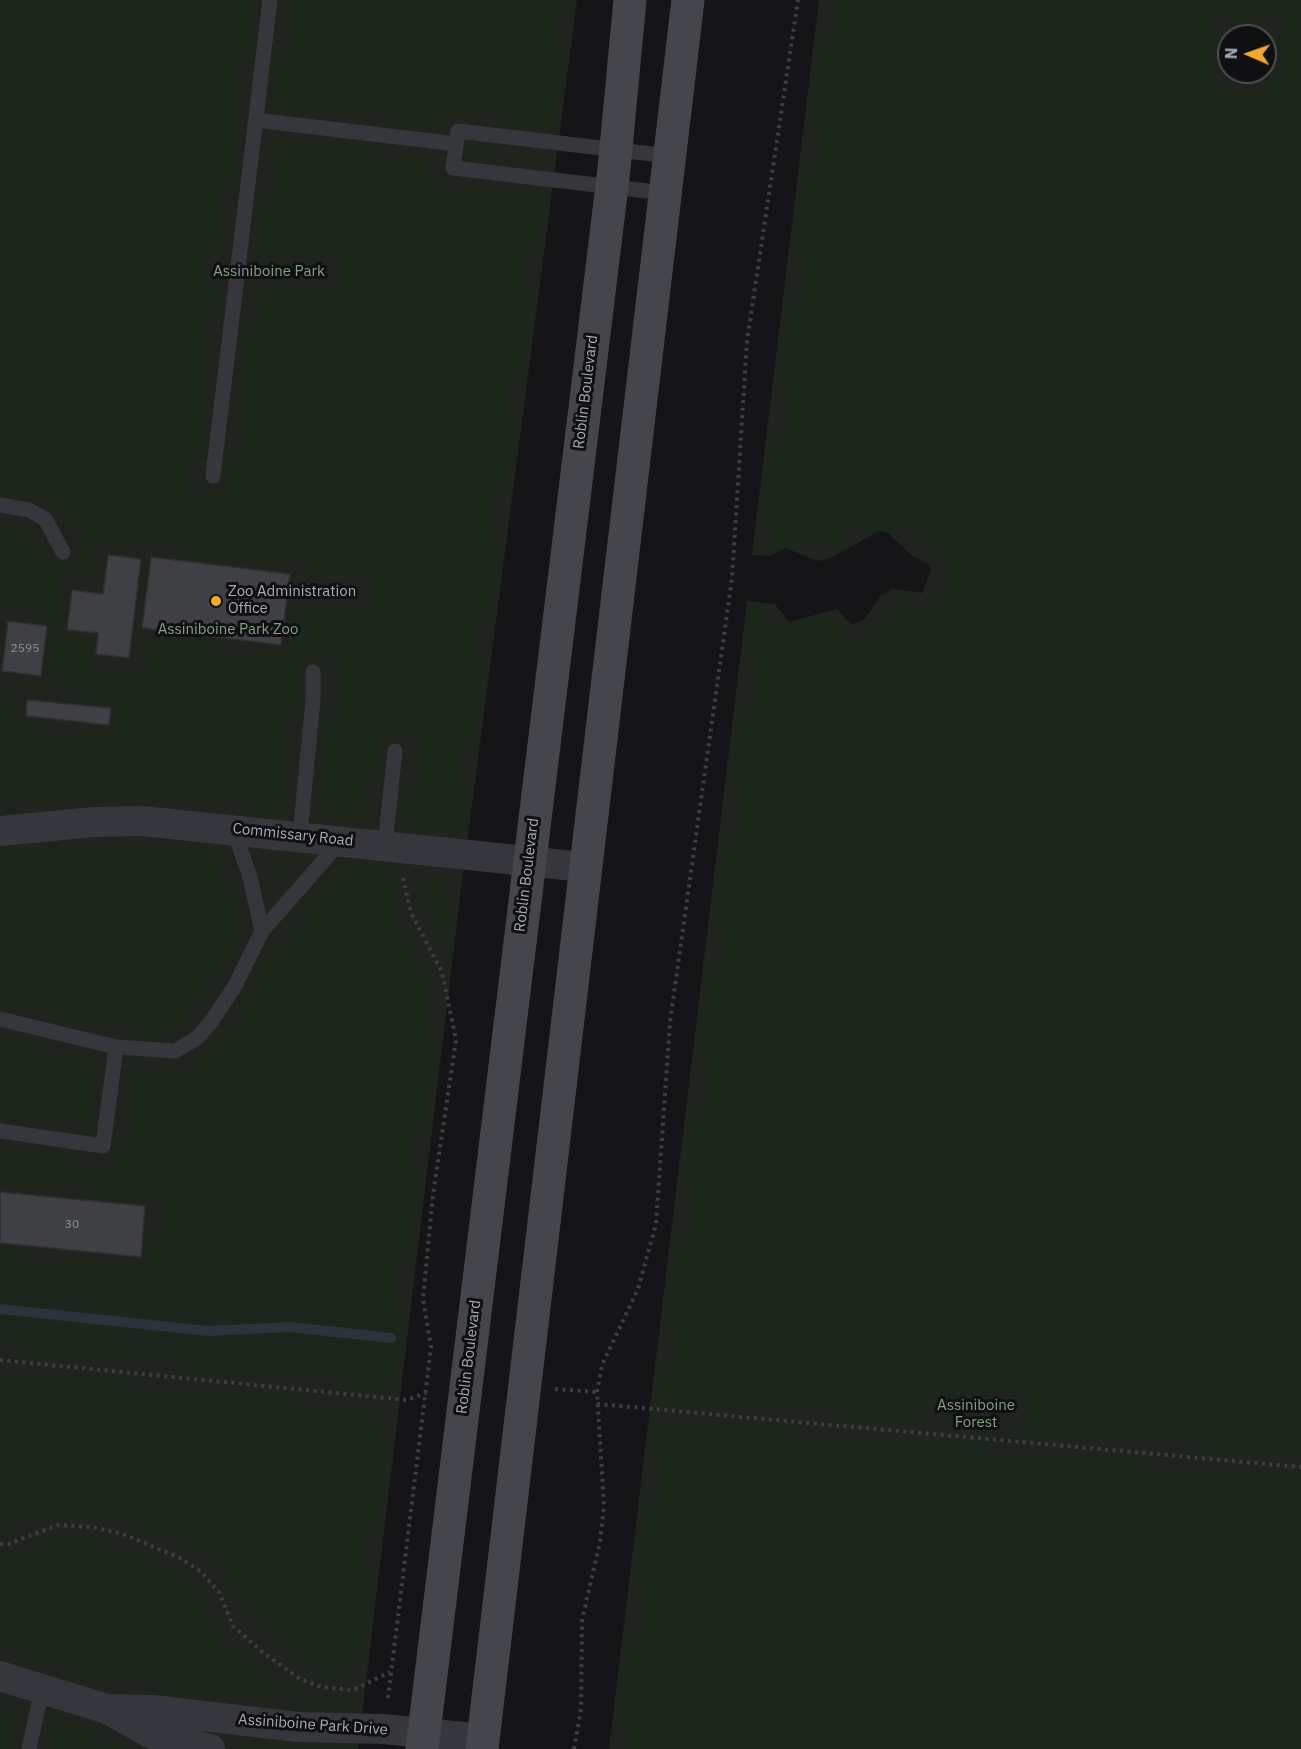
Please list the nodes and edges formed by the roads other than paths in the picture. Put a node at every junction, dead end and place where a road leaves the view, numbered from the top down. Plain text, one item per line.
1 (270, 0) edge
2 (630, 0) edge
3 (688, 0) edge
4 (256, 120) junction
5 (457, 137) junction
6 (615, 150) junction
7 (669, 156) junction
8 (611, 187) junction
9 (664, 193) junction
10 (213, 476) dead end
11 (0, 505) edge
12 (63, 552) dead end
13 (313, 672) dead end
14 (394, 751) dead end
15 (233, 828) junction
16 (0, 831) edge
17 (300, 835) junction
18 (343, 840) junction
19 (393, 846) junction
20 (529, 861) junction
21 (584, 867) junction
22 (262, 931) junction
23 (0, 1018) edge
24 (116, 1047) junction
25 (0, 1131) edge
26 (0, 1676) edge
27 (42, 1689) junction
28 (107, 1709) junction
29 (423, 1741) edge
30 (482, 1744) edge
31 (29, 1749) edge
32 (210, 1749) edge

1 - 4 lane
2 - 6 main road, Roblin Boulevard
3 - 7 main road
4 - 5 lane
4 - 10 lane
5 - 6 lane
5 - 8 lane
6 - 7 lane
6 - 8 main road, Roblin Boulevard
7 - 9 main road
8 - 9 lane
8 - 20 main road, Roblin Boulevard
9 - 21 main road
11 - 12 lane
13 - 17 lane
14 - 19 lane
15 - 16 street, Commissary Road
15 - 17 street, Commissary Road
15 - 22 lane
17 - 18 street, Commissary Road
18 - 19 street, Commissary Road
18 - 22 lane
19 - 20 street, Commissary Road
20 - 21 street, Commissary Road
20 - 29 main road, Roblin Boulevard
21 - 30 main road
22 - 24 lane
23 - 24 lane
24 - 25 lane
26 - 27 street, Assiniboine Park Drive
27 - 28 street, Assiniboine Park Drive
27 - 31 lane
28 - 29 street, Assiniboine Park Drive
28 - 32 street, Assiniboine Park Drive
29 - 30 street, Assiniboine Park Drive

